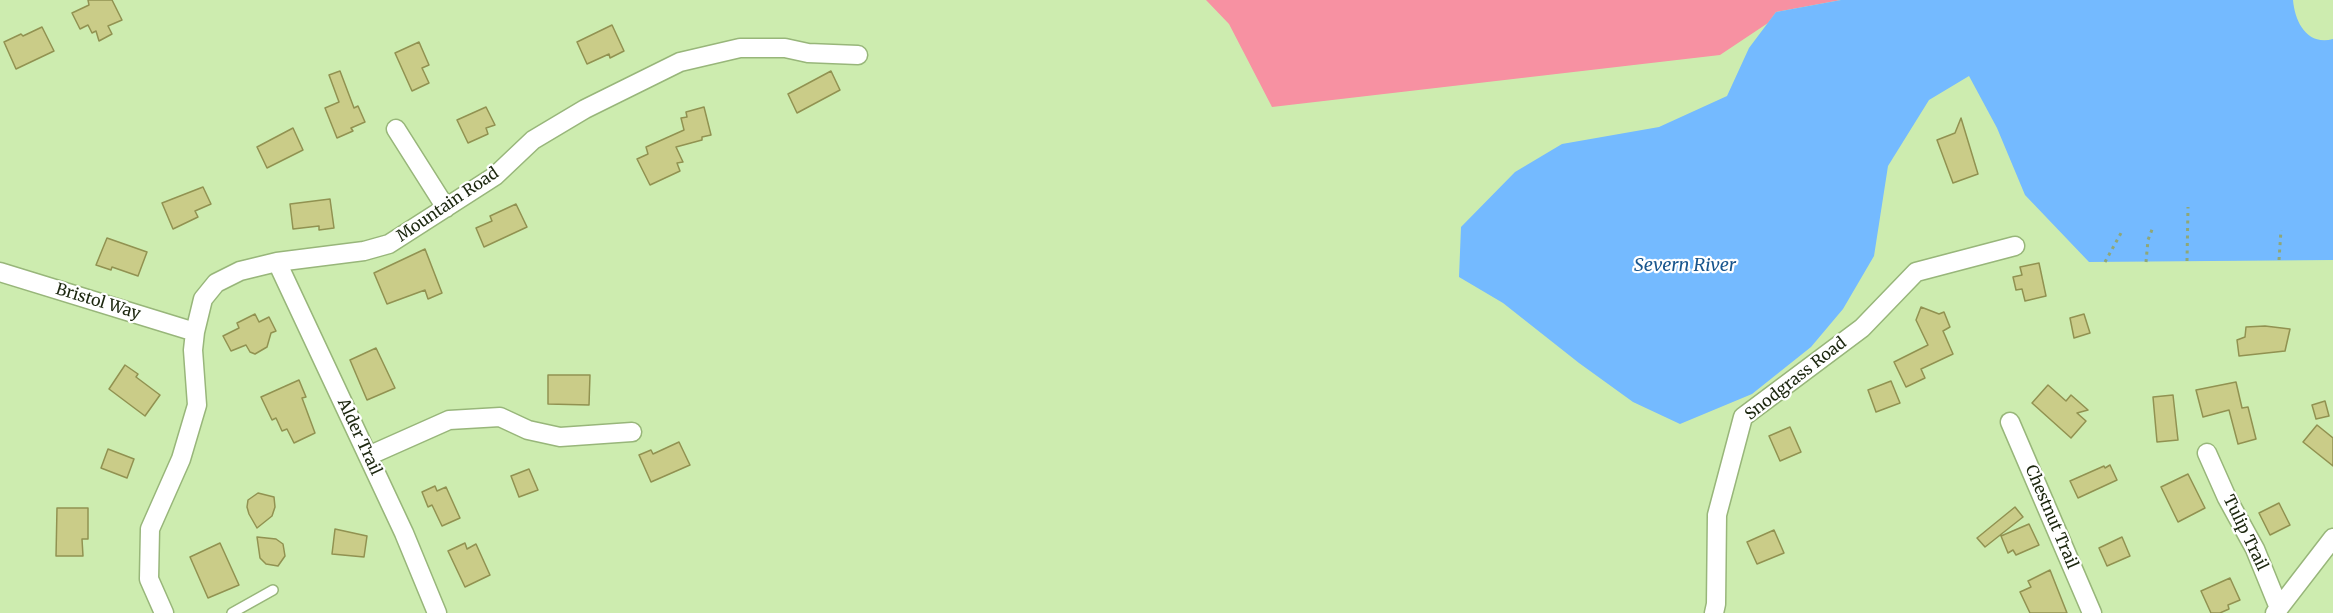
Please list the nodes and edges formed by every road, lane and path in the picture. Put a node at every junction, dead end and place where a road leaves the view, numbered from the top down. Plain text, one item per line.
1 (858, 56) dead end
2 (396, 129) dead end
3 (2188, 207) dead end
4 (446, 208) junction
5 (2153, 227) dead end
6 (2281, 230) dead end
7 (2121, 232) dead end
8 (2015, 246) dead end
9 (2278, 260) dead end
10 (2187, 261) dead end
11 (277, 262) junction
12 (2105, 262) dead end
13 (2146, 262) dead end
14 (0, 273) edge
15 (195, 332) junction
16 (2010, 422) dead end
17 (632, 432) dead end
18 (2207, 453) dead end
19 (368, 456) junction
20 (2333, 538) edge
21 (273, 590) dead end
22 (2277, 610) edge
23 (164, 613) edge
24 (232, 613) edge
25 (437, 613) edge
26 (1714, 613) edge
27 (2092, 613) edge

1 - 4 street, Mountain Road
2 - 4 street
3 - 10 path
4 - 11 street, Mountain Road
5 - 13 path
6 - 9 path
7 - 12 path
8 - 26 street, Snodgrass Road
11 - 15 street, Mountain Road
11 - 19 street, Alder Trail
14 - 15 street, Bristol Way
15 - 23 street, Mountain Road
16 - 27 street, Chestnut Trail
17 - 19 street
18 - 22 street, Tulip Trail
19 - 25 street, Alder Trail
20 - 22 street
21 - 24 lane

